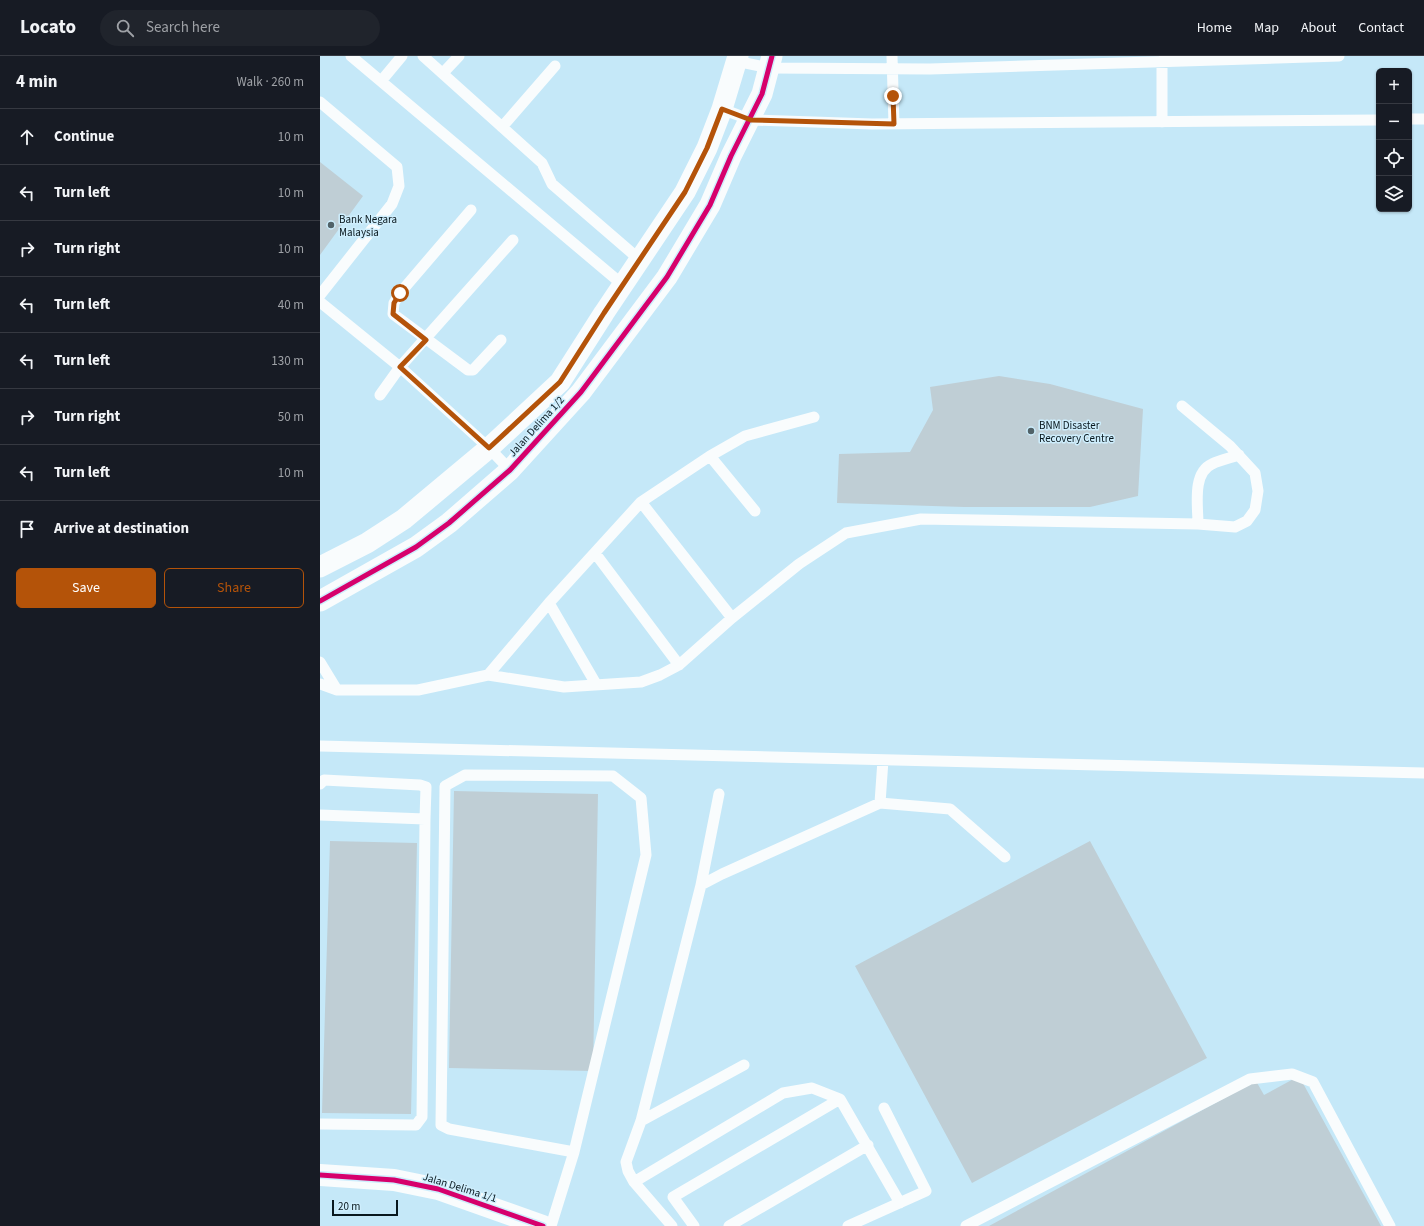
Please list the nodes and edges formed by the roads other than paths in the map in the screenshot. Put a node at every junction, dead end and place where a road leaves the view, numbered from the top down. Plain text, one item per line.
1 (351, 56) edge
2 (402, 56) edge
3 (423, 56) edge
4 (458, 56) edge
5 (892, 56) edge
6 (1339, 56) edge
7 (737, 58) edge
8 (1162, 61) junction
9 (770, 62) edge
10 (554, 66) dead end
11 (892, 69) junction
12 (443, 73) junction
13 (382, 80) junction
14 (320, 102) edge
15 (722, 109) junction
16 (1412, 119) edge
17 (1424, 119) edge
18 (751, 120) junction
19 (1376, 120) edge
20 (1162, 122) junction
21 (894, 124) junction
22 (502, 127) junction
23 (471, 210) dead end
24 (513, 240) dead end
25 (640, 260) junction
26 (623, 285) junction
27 (320, 295) edge
28 (320, 302) edge
29 (426, 340) junction
30 (501, 340) dead end
31 (400, 367) junction
32 (380, 395) dead end
33 (1182, 406) dead end
34 (814, 417) dead end
35 (489, 448) junction
36 (1239, 455) junction
37 (710, 456) junction
38 (510, 470) junction
39 (641, 502) junction
40 (755, 511) dead end
41 (1198, 524) junction
42 (595, 553) junction
43 (320, 567) edge
44 (320, 601) edge
45 (549, 603) junction
46 (732, 618) junction
47 (320, 662) edge
48 (679, 665) junction
49 (488, 675) junction
50 (320, 684) edge
51 (596, 684) junction
52 (337, 690) junction
53 (320, 746) edge
54 (883, 760) junction
55 (1424, 773) edge
56 (320, 784) edge
57 (719, 794) dead end
58 (880, 803) junction
59 (320, 815) edge
60 (425, 819) junction
61 (1005, 857) dead end
62 (701, 885) junction
63 (744, 1065) dead end
64 (840, 1099) junction
65 (884, 1108) dead end
66 (641, 1121) junction
67 (320, 1124) edge
68 (868, 1145) junction
69 (574, 1152) junction
70 (320, 1175) edge
71 (634, 1182) junction
72 (900, 1203) junction
73 (543, 1226) edge
74 (551, 1226) edge
75 (672, 1226) edge
76 (694, 1226) edge
77 (729, 1226) edge
78 (848, 1226) edge
79 (966, 1226) edge
80 (1390, 1226) edge

1 - 13 lane
2 - 13 lane
3 - 12 lane
4 - 12 lane
5 - 11 lane
6 - 8 lane
7 - 9 lane
7 - 15 street
8 - 11 lane
8 - 20 lane
9 - 11 lane
9 - 18 street, Jalan Delima 1/2
10 - 22 lane
11 - 21 lane
12 - 22 lane
13 - 26 lane
14 - 27 lane
15 - 18 lane
15 - 25 street
16 - 17 lane
18 - 21 lane
18 - 38 street, Jalan Delima 1/2
19 - 20 lane
20 - 21 lane
22 - 25 lane
23 - 29 lane
24 - 29 lane
25 - 26 street
26 - 35 street
28 - 31 lane
29 - 30 lane
29 - 31 lane
31 - 32 lane
31 - 35 lane
33 - 36 lane
34 - 37 lane
35 - 38 lane
35 - 43 street
36 - 41 lane
36 - 41 lane
37 - 39 lane
37 - 40 lane
38 - 44 street, Jalan Delima 1/2
39 - 42 lane
39 - 46 lane
41 - 46 lane
42 - 45 lane
42 - 48 lane
45 - 49 lane
45 - 51 lane
46 - 48 lane
47 - 52 lane
48 - 51 lane
49 - 51 lane
49 - 52 lane
50 - 52 lane
53 - 54 lane
54 - 55 lane
54 - 58 lane
56 - 60 lane
57 - 62 lane
58 - 61 lane
58 - 62 lane
59 - 60 lane
60 - 67 lane
62 - 66 lane
63 - 66 lane
64 - 68 lane
64 - 71 lane
64 - 76 lane
65 - 72 lane
66 - 71 lane
68 - 72 lane
68 - 77 lane
69 - 69 lane
69 - 74 lane
70 - 73 street, Jalan Delima 1/1
71 - 75 lane
72 - 78 lane
79 - 80 lane

